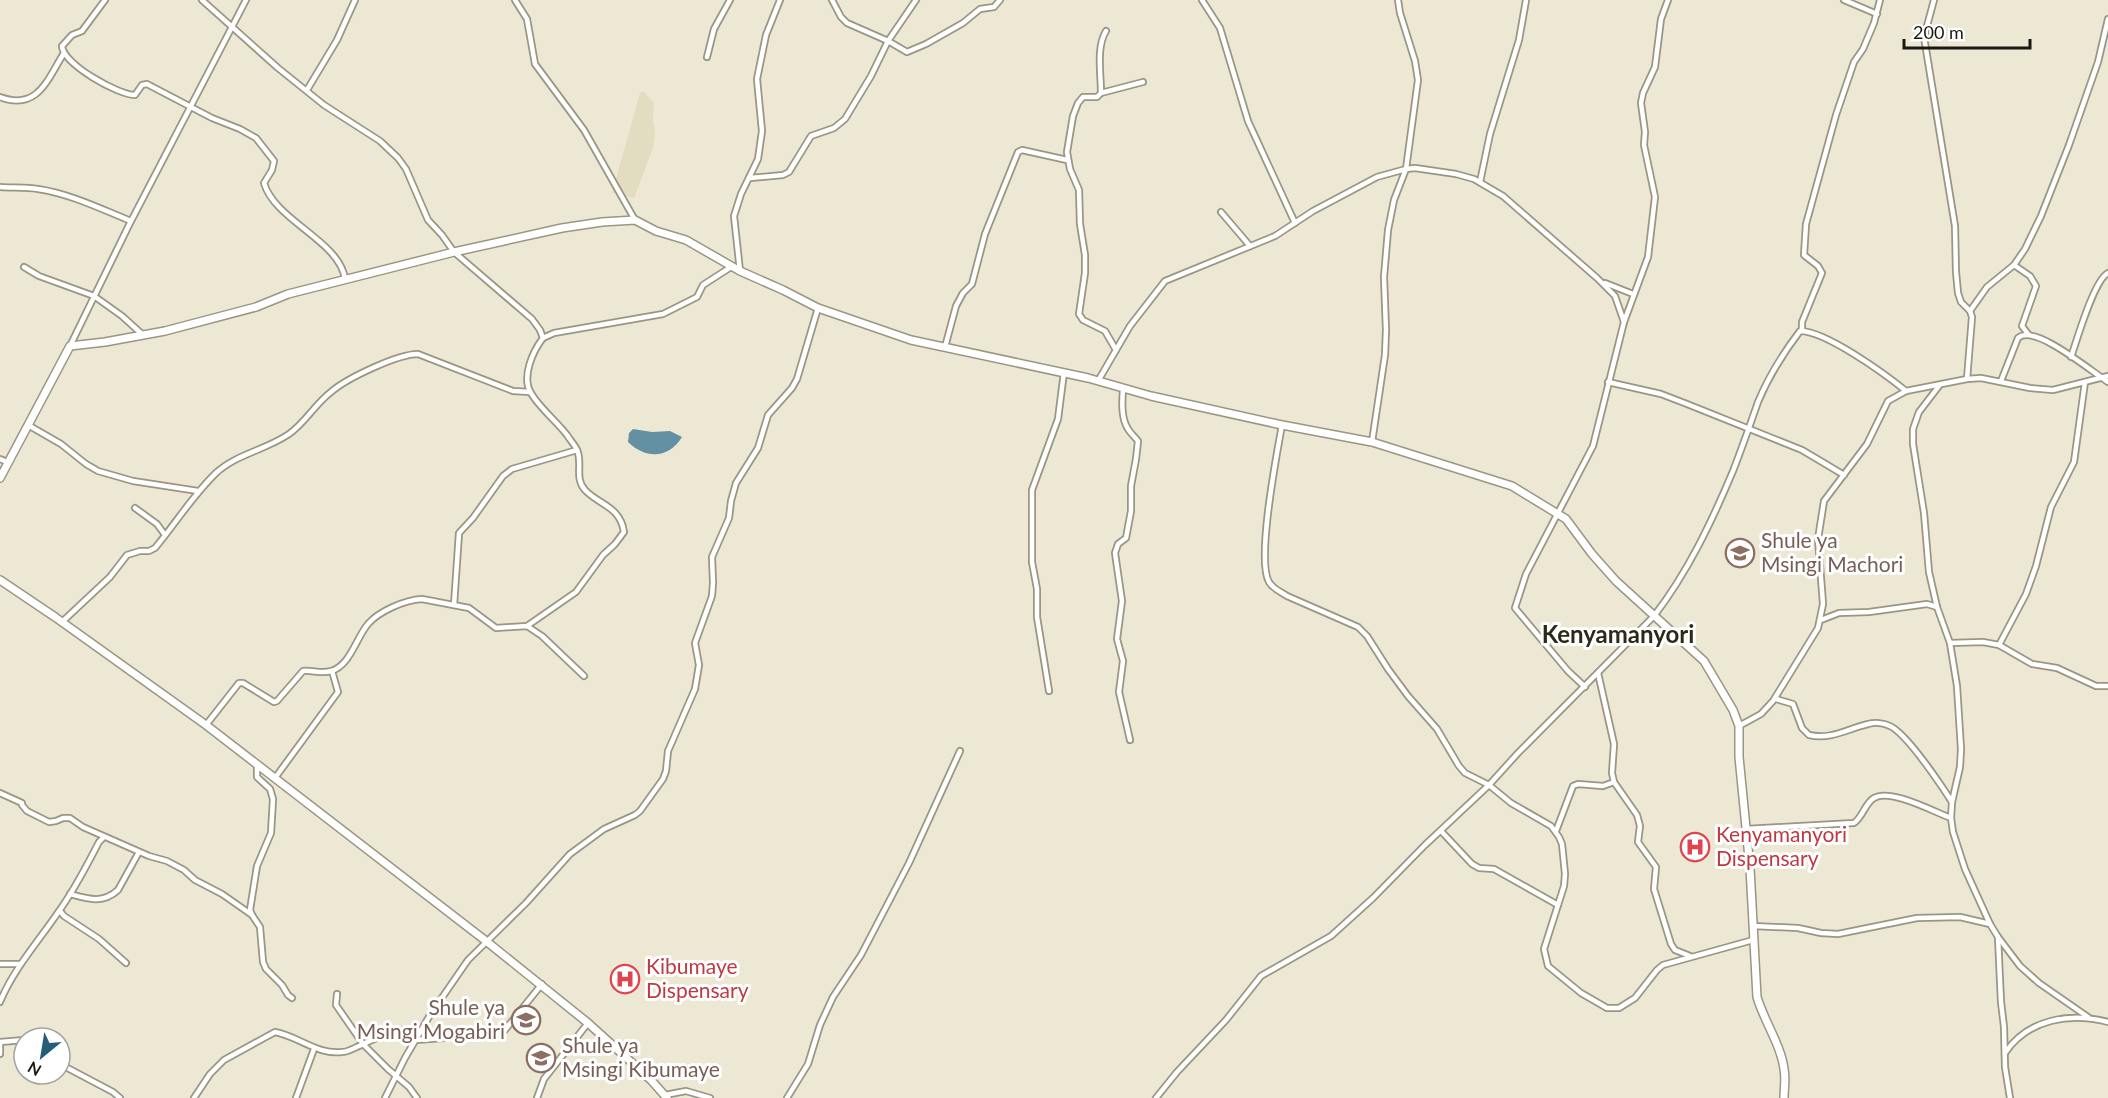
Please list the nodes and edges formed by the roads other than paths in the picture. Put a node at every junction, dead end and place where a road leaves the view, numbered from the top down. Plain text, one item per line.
1 (105, 0) edge
2 (202, 0) edge
3 (246, 0) edge
4 (355, 0) edge
5 (515, 0) edge
6 (730, 0) edge
7 (780, 0) edge
8 (832, 0) edge
9 (916, 0) edge
10 (1000, 0) edge
11 (1202, 0) edge
12 (1398, 0) edge
13 (1526, 0) edge
14 (1668, 0) edge
15 (1844, 0) edge
16 (1880, 0) edge
17 (1934, 0) edge
18 (1877, 14) junction
19 (2108, 19) edge
20 (231, 27) junction
21 (1106, 31) dead end
22 (888, 41) junction
23 (64, 53) junction
24 (706, 57) dead end
25 (1143, 82) dead end
26 (307, 90) junction
27 (1101, 93) junction
28 (0, 97) edge
29 (190, 106) junction
30 (1067, 160) junction
31 (1406, 169) junction
32 (750, 178) junction
33 (1480, 182) junction
34 (0, 187) edge
35 (1221, 212) dead end
36 (635, 220) junction
37 (131, 222) junction
38 (1295, 223) junction
39 (1250, 246) junction
40 (454, 252) junction
41 (2014, 265) junction
42 (24, 267) dead end
43 (731, 267) junction
44 (740, 271) junction
45 (2108, 273) edge
46 (1597, 278) junction
47 (345, 279) junction
48 (1633, 294) junction
49 (94, 296) junction
50 (818, 308) junction
51 (1970, 311) junction
52 (1624, 322) junction
53 (1802, 330) junction
54 (2028, 334) junction
55 (143, 335) junction
56 (543, 338) junction
57 (70, 345) junction
58 (945, 347) junction
59 (1116, 350) junction
60 (2072, 357) junction
61 (1064, 372) junction
62 (2108, 376) edge
63 (2101, 378) junction
64 (1967, 379) junction
65 (1098, 381) junction
66 (2001, 381) junction
67 (1608, 382) junction
68 (2085, 382) junction
69 (2108, 382) edge
70 (1939, 386) junction
71 (1123, 389) junction
72 (1906, 391) junction
73 (530, 392) junction
74 (28, 425) junction
75 (1282, 425) junction
76 (1749, 430) junction
77 (1372, 442) junction
78 (577, 450) junction
79 (4, 461) edge
80 (1844, 475) junction
81 (0, 478) edge
82 (198, 491) junction
83 (135, 508) dead end
84 (1559, 513) junction
85 (165, 535) junction
86 (0, 580) edge
87 (454, 604) junction
88 (1937, 607) junction
89 (1654, 616) junction
90 (1821, 620) junction
91 (62, 622) junction
92 (526, 626) junction
93 (1950, 643) junction
94 (1999, 645) junction
95 (332, 671) junction
96 (1598, 673) junction
97 (584, 676) dead end
98 (2108, 686) edge
99 (1585, 687) junction
100 (1049, 691) dead end
101 (1776, 699) junction
102 (206, 725) junction
103 (1739, 726) junction
104 (1130, 740) dead end
105 (960, 751) dead end
106 (258, 764) junction
107 (275, 778) junction
108 (1614, 782) junction
109 (1489, 785) junction
110 (0, 793) edge
111 (1952, 802) junction
112 (1951, 818) junction
113 (1746, 829) junction
114 (1441, 831) junction
115 (1556, 831) junction
116 (104, 837) junction
117 (139, 852) junction
118 (70, 894) junction
119 (1558, 905) junction
120 (60, 911) junction
121 (252, 915) junction
122 (1990, 924) junction
123 (1752, 926) junction
124 (1998, 937) junction
125 (1753, 940) junction
126 (486, 941) junction
127 (1691, 957) junction
128 (126, 963) dead end
129 (0, 964) edge
130 (20, 964) junction
131 (542, 984) junction
132 (337, 994) dead end
133 (292, 998) dead end
134 (0, 1002) edge
135 (2088, 1017) junction
136 (2108, 1022) edge
137 (588, 1023) junction
138 (422, 1031) junction
139 (416, 1041) junction
140 (0, 1042) edge
141 (363, 1044) junction
142 (314, 1049) junction
143 (2005, 1053) junction
144 (0, 1054) edge
145 (72, 1070) edge
146 (396, 1076) junction
147 (666, 1097) edge
148 (120, 1098) edge
149 (194, 1098) edge
150 (296, 1098) edge
151 (385, 1098) edge
152 (417, 1098) edge
153 (537, 1098) edge
154 (711, 1098) edge
155 (787, 1098) edge
156 (1156, 1098) edge
157 (1784, 1098) edge
158 (2010, 1098) edge

1 - 23 street
2 - 20 street
3 - 20 street
4 - 26 street
5 - 36 street
6 - 24 street
7 - 32 street
8 - 22 street
9 - 22 street
10 - 22 street
11 - 38 street
12 - 31 street
13 - 33 street
14 - 48 street
15 - 18 street
16 - 18 street
17 - 51 street
18 - 53 street
19 - 41 street
20 - 26 street
20 - 29 street
21 - 27 street
22 - 32 street
23 - 28 street
23 - 29 street
25 - 27 street
26 - 40 street
27 - 30 street
29 - 37 street
29 - 47 street
30 - 58 street
30 - 59 street
31 - 33 street
31 - 38 street
31 - 77 street
32 - 44 street
33 - 46 street
34 - 37 street
35 - 39 street
36 - 40 street
36 - 43 street
37 - 49 street
38 - 39 street
39 - 59 street
40 - 47 street
40 - 56 street
41 - 51 street
41 - 54 street
42 - 49 street
43 - 44 street
43 - 56 street
44 - 50 street
45 - 60 street
46 - 48 street
46 - 52 street
47 - 55 street
48 - 52 street
49 - 55 street
49 - 57 street
50 - 58 street
50 - 126 street
51 - 64 street
52 - 67 street
53 - 72 street
53 - 76 street
54 - 60 street
54 - 66 street
55 - 57 street
56 - 73 street
57 - 74 street
58 - 61 street
59 - 65 street
60 - 63 street
61 - 65 street
61 - 100 street
62 - 63 street
63 - 68 street
63 - 69 street
64 - 66 street
64 - 70 street
65 - 71 street
66 - 68 street
67 - 76 street
67 - 84 street
68 - 94 street
70 - 72 street
70 - 88 street
71 - 75 street
71 - 104 street
72 - 80 street
73 - 78 street
73 - 82 street
74 - 79 street
74 - 82 street
75 - 77 street
75 - 109 street
76 - 80 street
76 - 89 street
77 - 84 street
78 - 87 street
78 - 92 street
79 - 81 street
80 - 90 street
82 - 85 street
83 - 85 street
84 - 89 street
84 - 99 street
85 - 91 street
86 - 91 street
87 - 92 street
87 - 95 street
88 - 90 street
88 - 93 street
89 - 96 street
89 - 103 street
90 - 101 street
91 - 102 street
92 - 97 street
93 - 94 street
93 - 111 street
94 - 98 street
95 - 102 street
95 - 107 street
96 - 99 street
96 - 108 street
99 - 109 street
101 - 103 street
101 - 111 street
102 - 106 street
103 - 113 street
105 - 155 street
106 - 107 street
106 - 121 street
107 - 126 street
108 - 115 street
108 - 127 street
109 - 114 street
109 - 115 street
110 - 116 street
111 - 112 street
112 - 113 street
112 - 122 street
113 - 123 street
114 - 119 street
114 - 156 street
115 - 119 street
116 - 117 street
116 - 118 street
117 - 118 street
117 - 121 street
118 - 120 street
119 - 127 street
120 - 128 street
120 - 130 street
121 - 133 street
122 - 123 street
122 - 124 street
123 - 125 street
124 - 135 street
124 - 143 street
125 - 127 street
125 - 157 street
126 - 131 street
126 - 138 street
129 - 130 street
130 - 134 street
131 - 137 street
131 - 139 street
132 - 141 street
135 - 136 street
135 - 143 street
137 - 147 street
137 - 153 street
138 - 139 street
138 - 141 street
139 - 146 street
140 - 144 street
141 - 142 street
141 - 146 street
142 - 149 street
142 - 150 street
143 - 158 street
145 - 148 street
146 - 151 street
146 - 152 street
147 - 154 street

